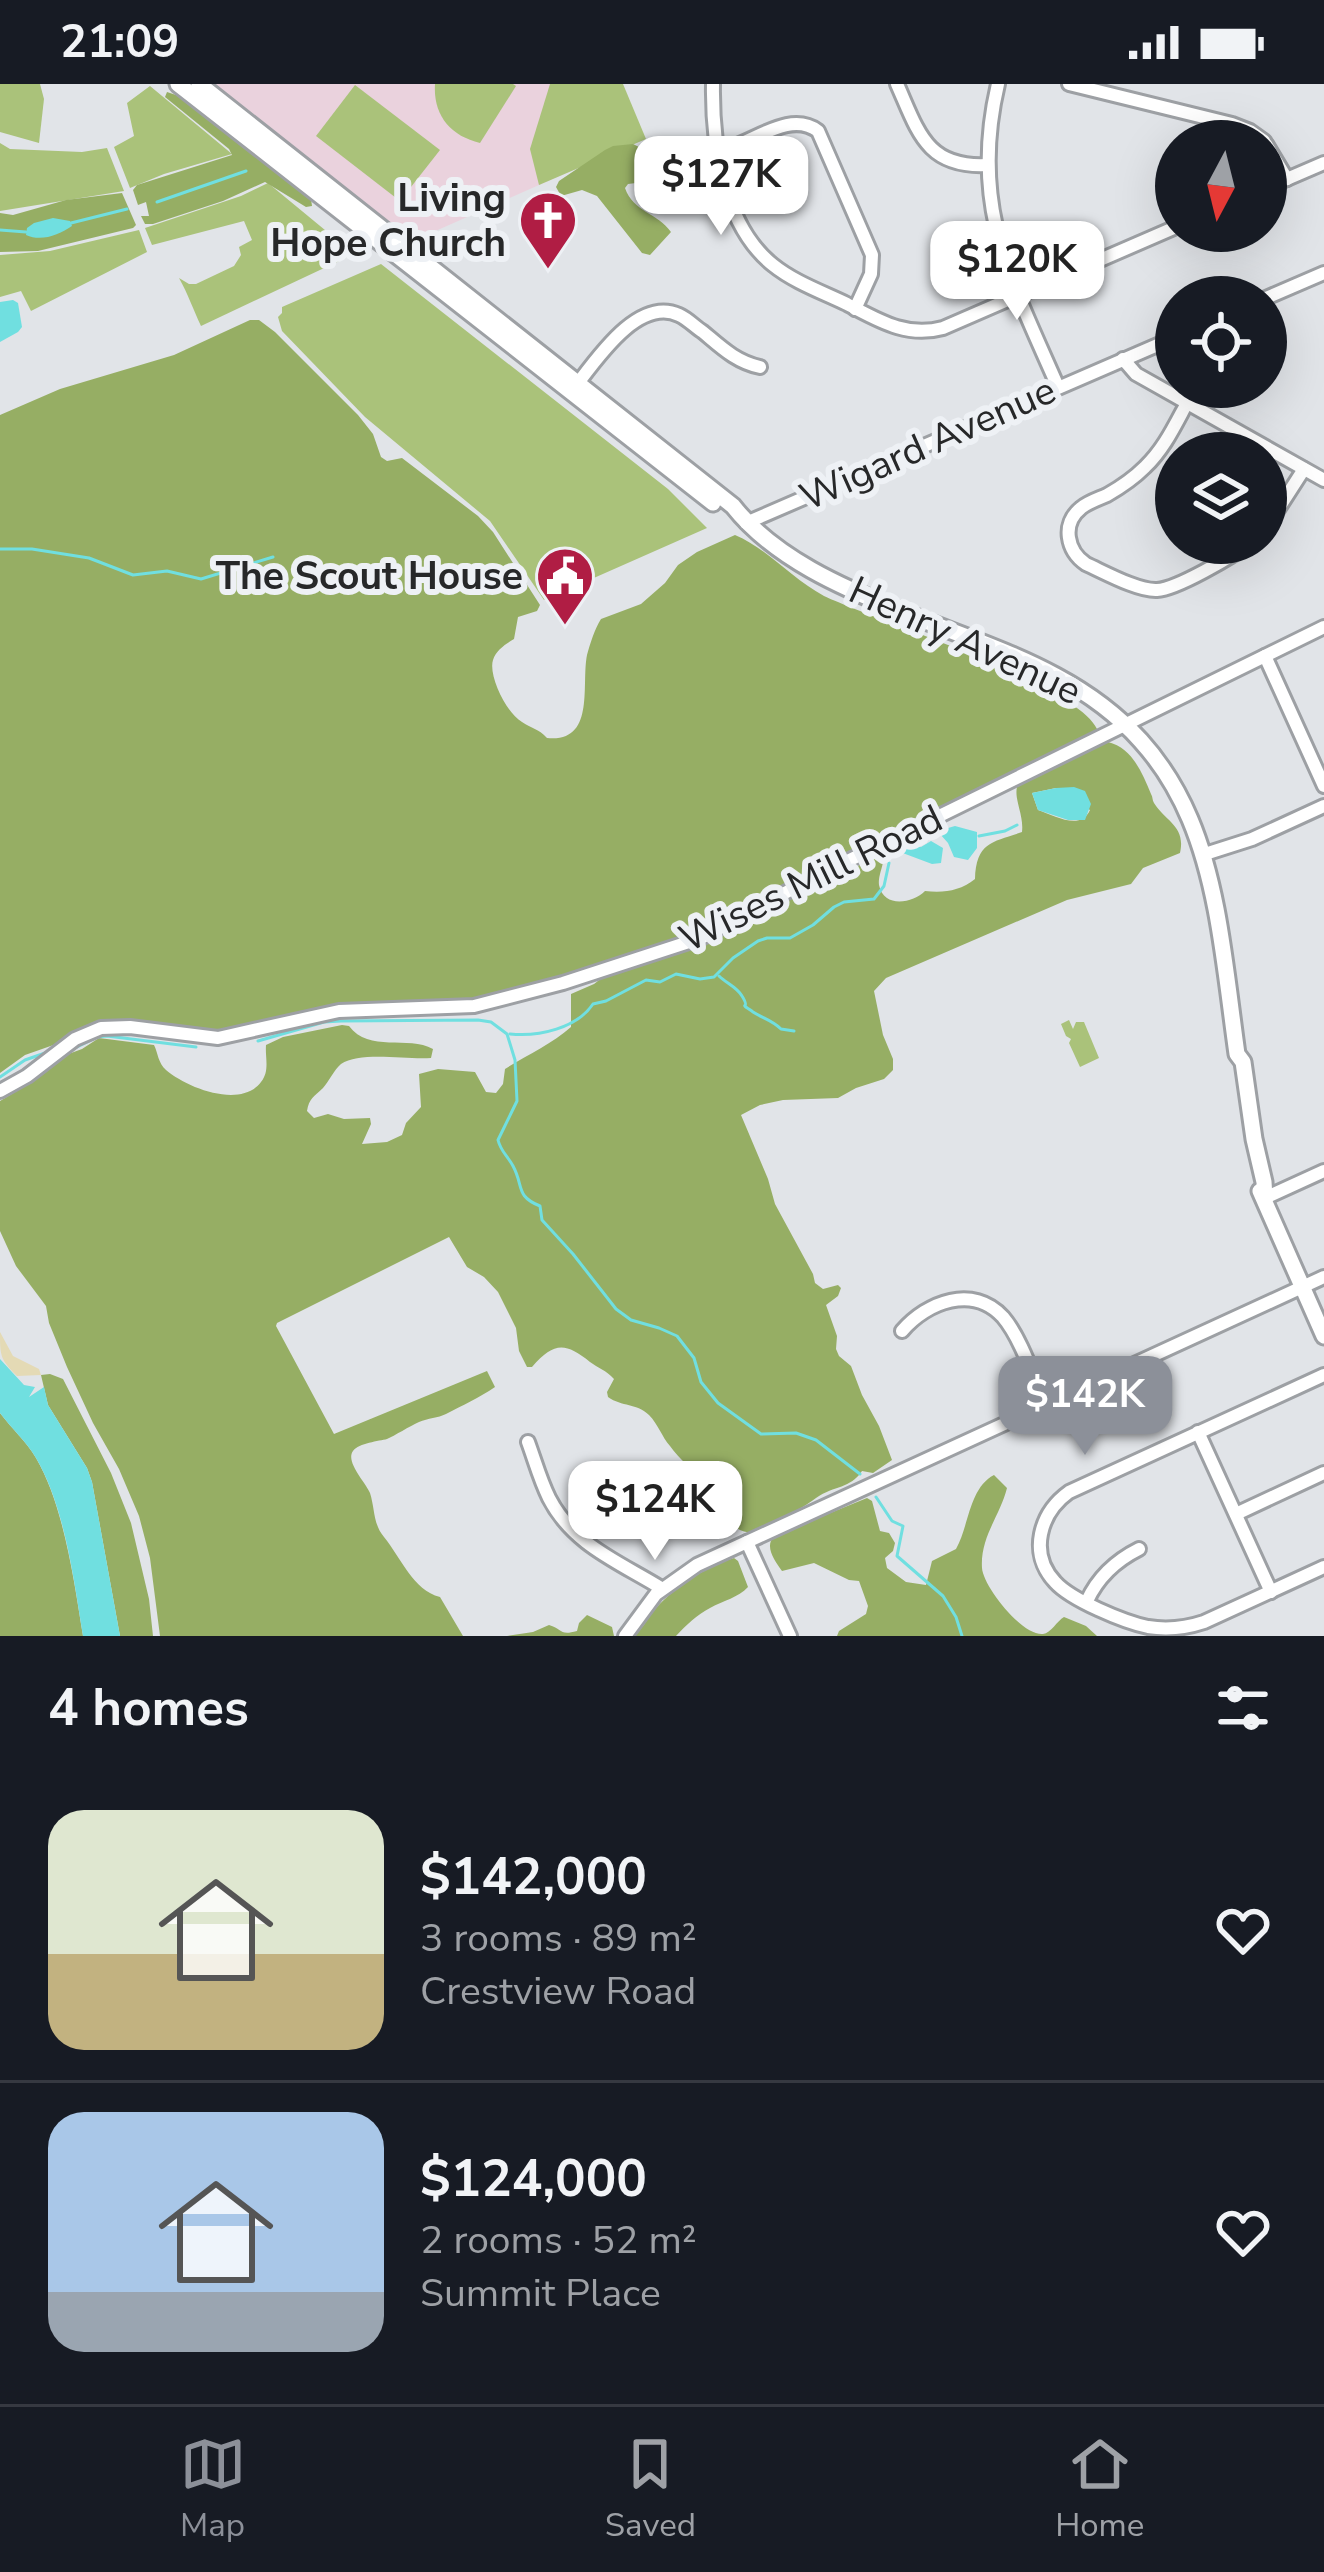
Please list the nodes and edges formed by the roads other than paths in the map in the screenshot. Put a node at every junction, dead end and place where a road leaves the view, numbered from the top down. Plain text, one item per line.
1 (178, 84) edge
2 (199, 84) edge
3 (713, 84) edge
4 (897, 84) edge
5 (998, 84) edge
6 (1069, 84) edge
7 (1216, 120) edge
8 (718, 151) junction
9 (1324, 164) edge
10 (987, 165) junction
11 (1287, 179) edge
12 (1155, 236) edge
13 (1324, 273) edge
14 (1287, 289) edge
15 (1018, 296) junction
16 (855, 309) junction
17 (1155, 346) edge
18 (1123, 359) junction
19 (760, 367) dead end
20 (1155, 385) edge
21 (574, 387) junction
22 (1058, 387) junction
23 (1196, 408) edge
24 (1155, 454) edge
25 (1304, 469) junction
26 (1324, 480) edge
27 (1287, 495) edge
28 (746, 523) junction
29 (1214, 564) edge
30 (1324, 627) edge
31 (1265, 656) junction
32 (1125, 724) junction
33 (1324, 786) edge
34 (1324, 806) edge
35 (1205, 854) junction
36 (0, 1091) edge
37 (1324, 1171) edge
38 (1265, 1198) junction
39 (1324, 1277) edge
40 (1302, 1288) junction
41 (902, 1330) dead end
42 (1324, 1336) edge
43 (1324, 1375) edge
44 (1045, 1404) junction
45 (1198, 1432) junction
46 (528, 1442) dead end
47 (1324, 1473) edge
48 (1236, 1514) junction
49 (747, 1541) junction
50 (1139, 1550) dead end
51 (1324, 1567) edge
52 (661, 1588) junction
53 (1271, 1592) junction
54 (1087, 1601) junction
55 (625, 1636) edge
56 (790, 1636) edge

1 - 21 main road, Henry Avenue
2 - 21 main road, Henry Avenue
3 - 8 street
4 - 10 street
5 - 10 street
6 - 7 street
8 - 16 street
8 - 16 street
9 - 11 street
10 - 15 street
12 - 15 street
13 - 14 street
15 - 16 street
15 - 22 street
17 - 18 street, Wigard Avenue
18 - 20 street
18 - 22 street, Wigard Avenue
19 - 21 street
21 - 28 main road, Henry Avenue
22 - 28 street, Wigard Avenue
23 - 25 street
24 - 29 street
25 - 26 street
25 - 27 street
28 - 32 main road, Henry Avenue
30 - 31 street, Wises Mill Road
31 - 32 street, Wises Mill Road
31 - 33 street
32 - 35 main road, Henry Avenue
32 - 36 street, Wises Mill Road
34 - 35 street
35 - 38 main road, Henry Avenue
37 - 38 street
38 - 40 main road, Henry Avenue
39 - 40 street
40 - 42 main road, Henry Avenue
40 - 44 street
41 - 44 street
43 - 45 street
44 - 49 street
45 - 48 street
45 - 54 street
46 - 52 street
47 - 48 street
48 - 53 street
49 - 52 street
49 - 56 street
50 - 54 street
51 - 53 street
52 - 55 street
53 - 54 street

